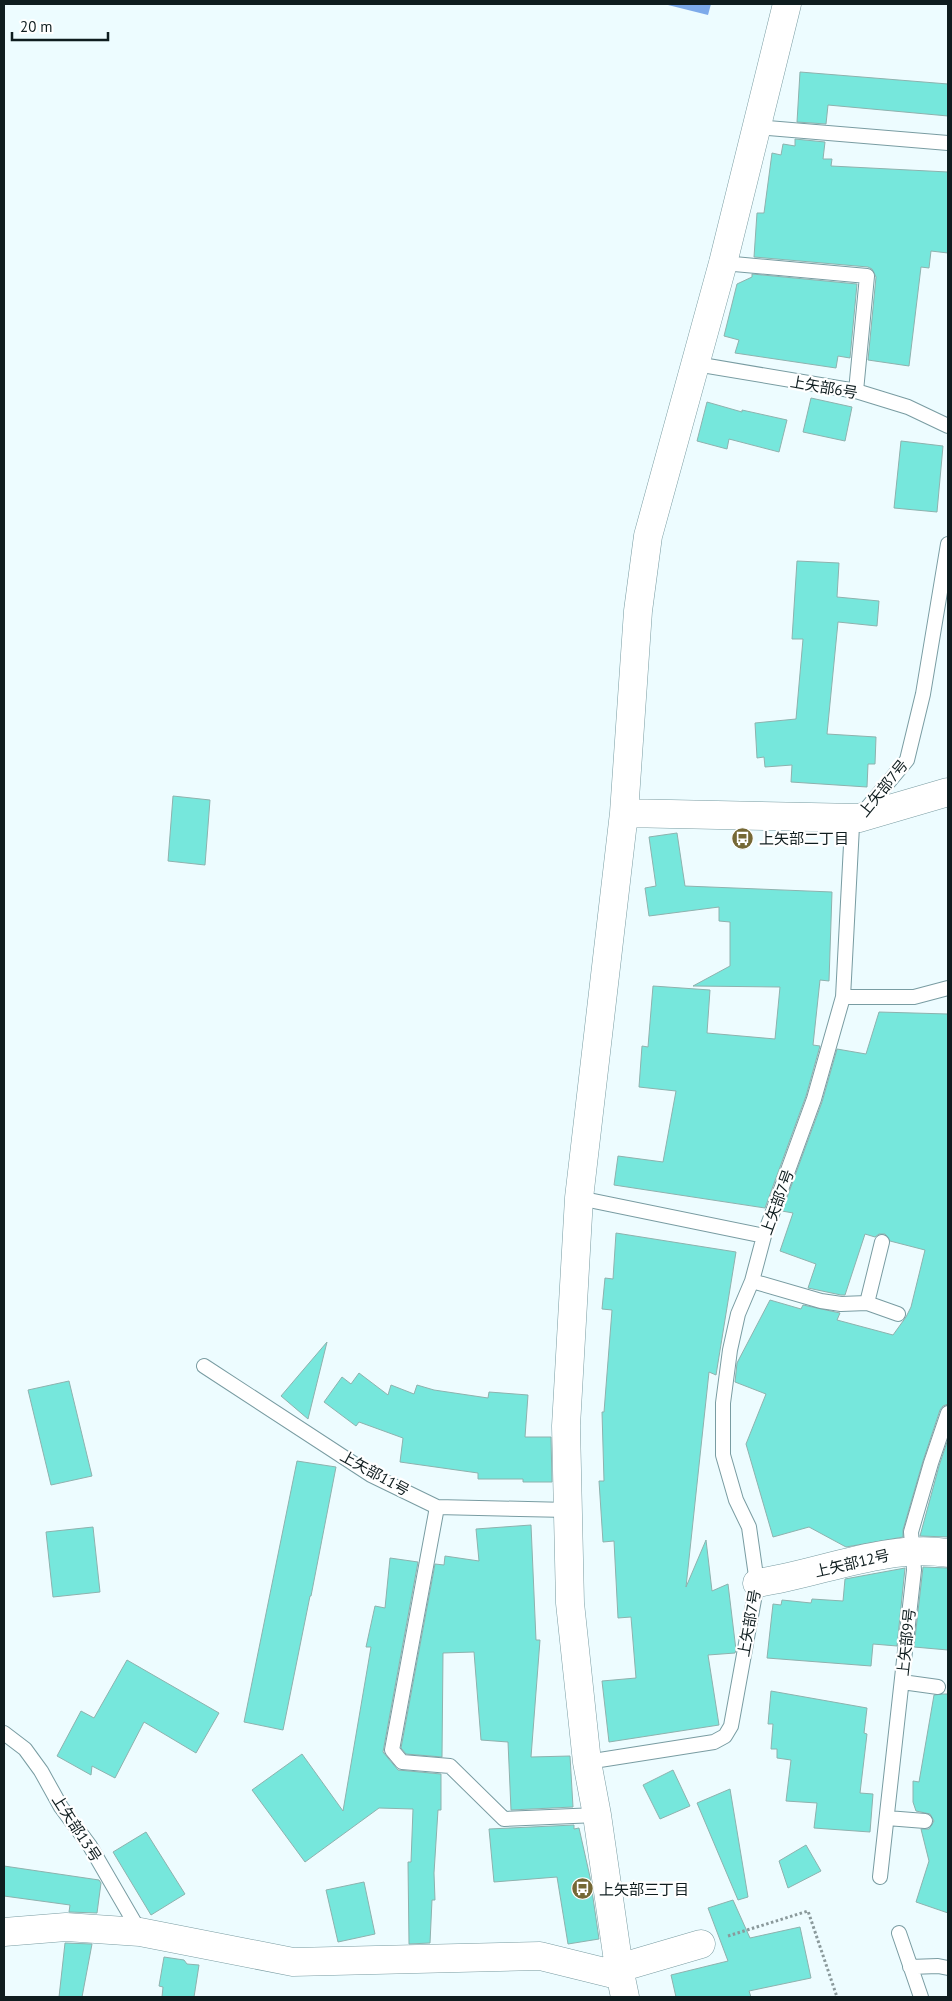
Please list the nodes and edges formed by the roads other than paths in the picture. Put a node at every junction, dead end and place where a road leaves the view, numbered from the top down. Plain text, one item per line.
1 (788, 4) edge
2 (756, 127) junction
3 (948, 143) edge
4 (723, 263) junction
5 (696, 364) junction
6 (856, 391) junction
7 (948, 426) edge
8 (948, 544) edge
9 (948, 792) edge
10 (624, 813) junction
11 (859, 818) junction
12 (948, 988) edge
13 (843, 997) junction
14 (579, 1198) junction
15 (764, 1236) junction
16 (882, 1242) dead end
17 (752, 1280) junction
18 (866, 1303) junction
19 (898, 1314) dead end
20 (204, 1366) dead end
21 (948, 1412) edge
22 (437, 1507) junction
23 (568, 1510) junction
24 (913, 1550) junction
25 (948, 1553) edge
26 (757, 1583) junction
27 (902, 1682) junction
28 (938, 1687) dead end
29 (4, 1733) edge
30 (587, 1762) junction
31 (597, 1815) junction
32 (887, 1818) junction
33 (925, 1821) dead end
34 (880, 1877) dead end
35 (4, 1932) edge
36 (140, 1932) junction
37 (899, 1933) dead end
38 (701, 1944) road end
39 (910, 1967) junction
40 (948, 1968) edge
41 (622, 1980) edge
42 (921, 1997) edge

1 - 2 street
2 - 3 lane
2 - 4 street
4 - 5 street
4 - 6 lane
5 - 6 lane, 上矢部6号
5 - 10 street
6 - 7 lane, 上矢部6号
8 - 11 lane, 上矢部7号
9 - 11 street
10 - 11 street
10 - 14 street
11 - 13 lane, 上矢部7号
12 - 13 lane
13 - 15 lane, 上矢部7号
14 - 15 lane
14 - 23 street
15 - 17 lane, 上矢部7号
16 - 18 lane
17 - 18 lane
17 - 26 lane, 上矢部7号
18 - 19 lane
20 - 22 lane, 上矢部11号
21 - 24 lane, 上矢部9号
22 - 23 lane, 上矢部11号
22 - 31 lane
23 - 30 street
24 - 25 street, 上矢部12号
24 - 26 street, 上矢部12号
24 - 27 lane, 上矢部9号
26 - 30 lane, 上矢部7号
27 - 28 lane
27 - 32 lane, 上矢部9号
29 - 36 lane, 上矢部13号
30 - 31 street
31 - 41 street
32 - 33 lane
32 - 34 lane, 上矢部9号
35 - 36 street
36 - 41 street
37 - 39 lane
38 - 41 street
39 - 40 lane
39 - 42 lane

